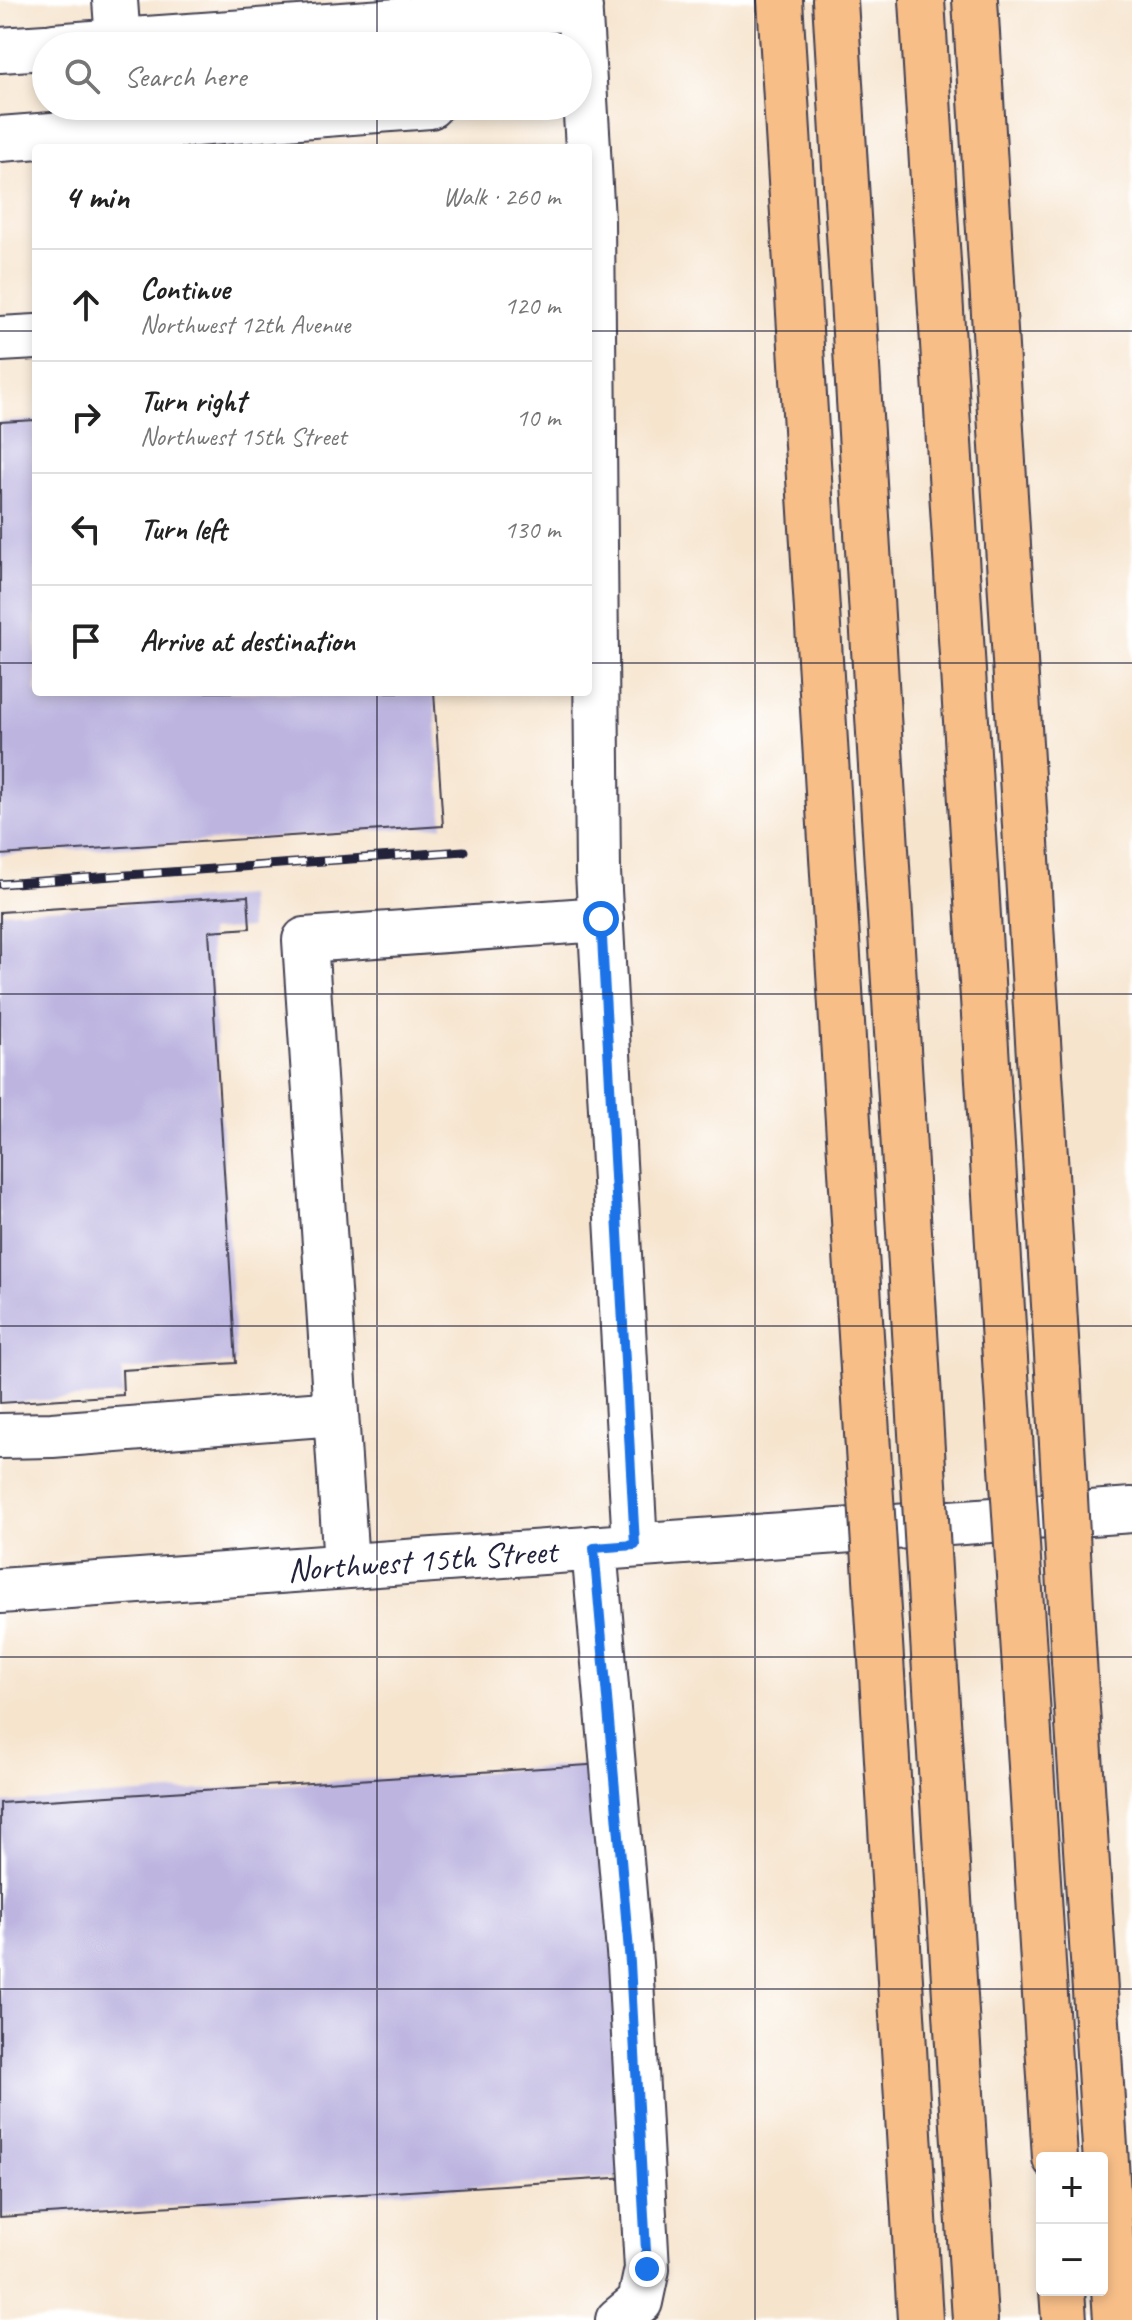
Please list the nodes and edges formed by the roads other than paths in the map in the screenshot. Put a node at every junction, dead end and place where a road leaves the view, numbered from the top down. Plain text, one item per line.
1 (780, 0) edge
2 (835, 0) edge
3 (922, 0) edge
4 (975, 0) edge
5 (580, 4) edge
6 (255, 16) edge
7 (117, 21) edge
8 (89, 32) edge
9 (580, 32) edge
10 (32, 48) edge
11 (0, 50) edge
12 (248, 120) edge
13 (584, 120) edge
14 (0, 139) edge
15 (587, 144) edge
16 (32, 337) edge
17 (0, 339) edge
18 (592, 411) edge
19 (601, 919) junction
20 (336, 1413) junction
21 (0, 1436) edge
22 (1132, 1510) edge
23 (614, 1546) junction
24 (346, 1565) junction
25 (0, 1591) edge
26 (1055, 2152) edge
27 (1062, 2296) edge
28 (618, 2320) edge
29 (920, 2320) edge
30 (975, 2320) edge
31 (1064, 2320) edge
32 (1116, 2320) edge

1 - 29 highway, bridge
2 - 30 highway, bridge
3 - 26 highway, bridge
4 - 32 highway, bridge
5 - 6 street
5 - 9 street
6 - 7 street
7 - 8 street
10 - 11 street
12 - 14 street
13 - 15 street
16 - 17 street
18 - 19 street
19 - 20 street
19 - 23 street
20 - 21 street
20 - 24 street
22 - 23 street, Northwest 15th Street
23 - 24 street, Northwest 15th Street
23 - 28 street
24 - 25 street, Northwest 15th Street
27 - 31 highway

